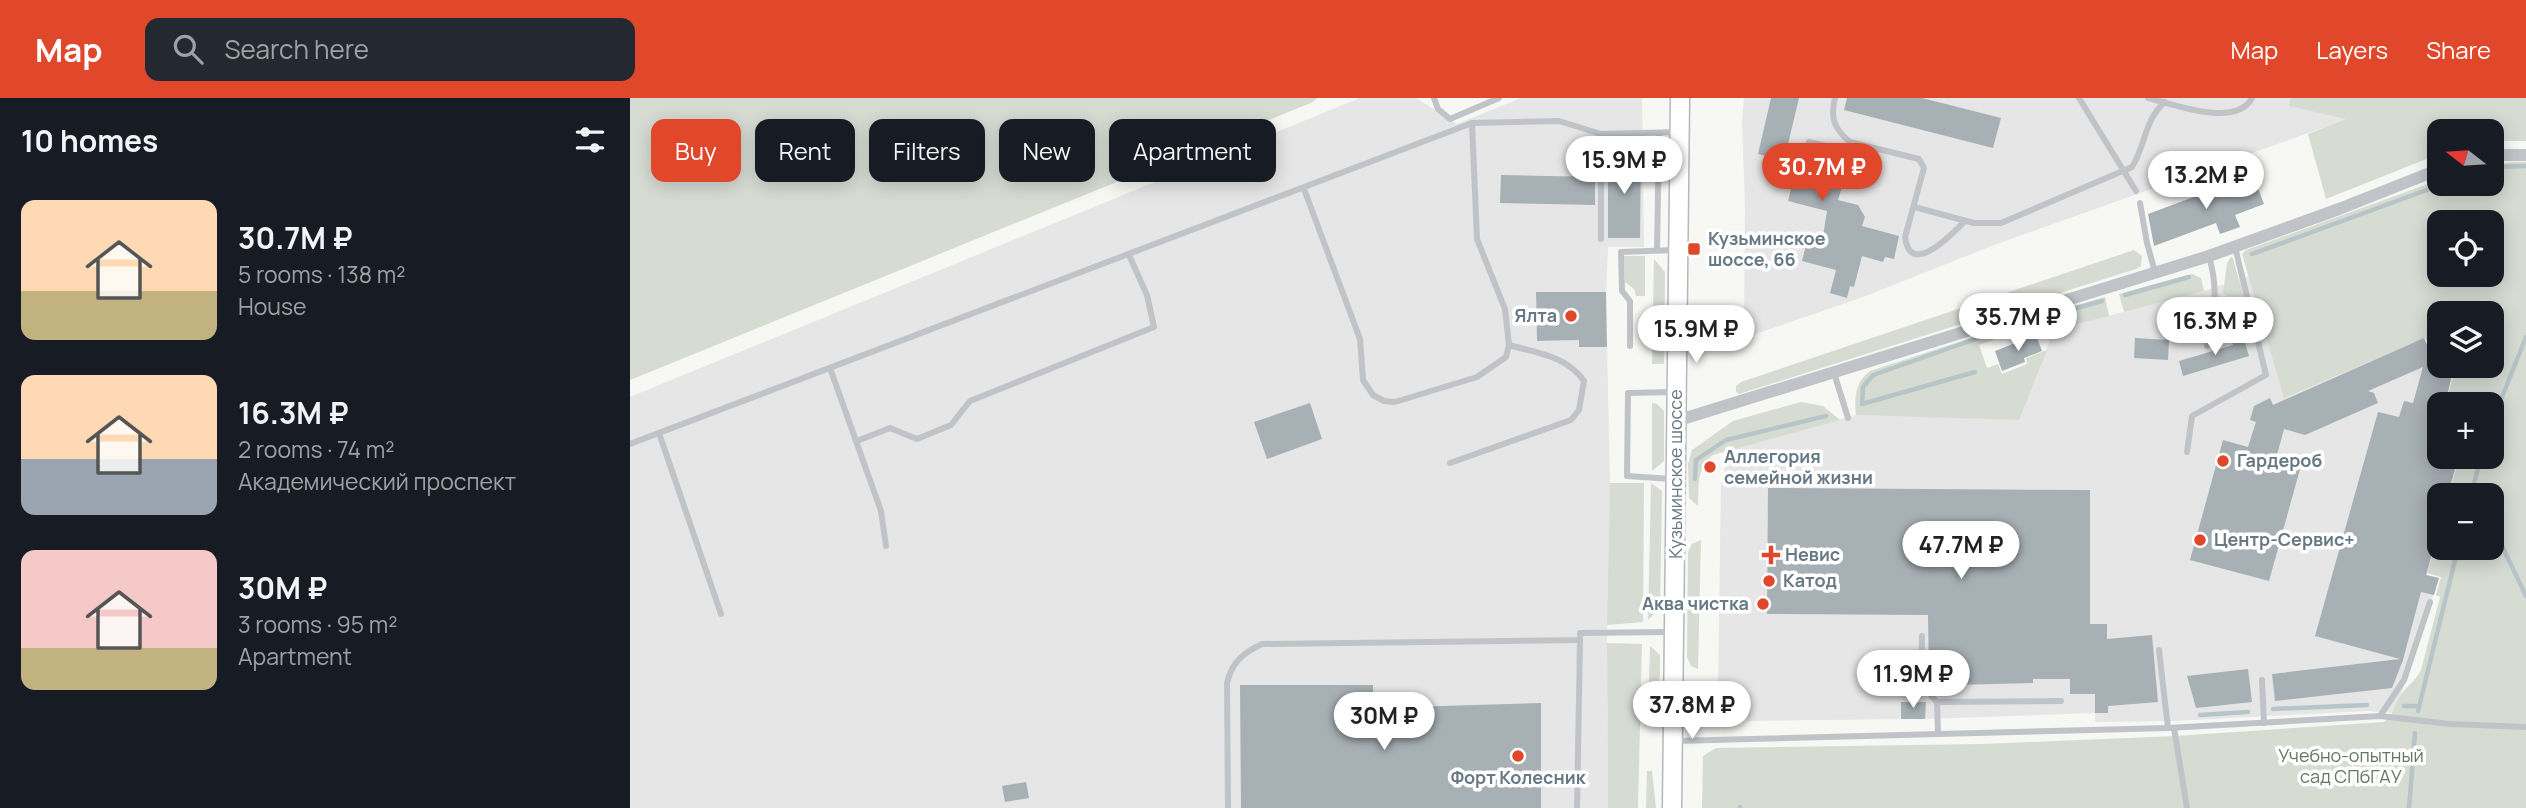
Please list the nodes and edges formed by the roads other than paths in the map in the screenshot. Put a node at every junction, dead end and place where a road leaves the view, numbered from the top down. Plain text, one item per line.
1 (1434, 98) edge
2 (1499, 98) edge
3 (1680, 98) edge
4 (1835, 98) edge
5 (2079, 98) edge
6 (2148, 98) edge
7 (2252, 98) edge
8 (2165, 102) junction
9 (1472, 123) junction
10 (1679, 132) junction
11 (1659, 133) junction
12 (1601, 134) junction
13 (1810, 142) dead end
14 (1850, 142) junction
15 (2504, 155) edge
16 (2526, 155) edge
17 (2124, 171) junction
18 (2427, 174) edge
19 (1304, 189) junction
20 (2136, 191) dead end
21 (2140, 203) dead end
22 (1914, 206) junction
23 (1965, 221) junction
24 (1601, 239) dead end
25 (2235, 247) junction
26 (1657, 250) junction
27 (1678, 250) junction
28 (1129, 255) junction
29 (2209, 256) junction
30 (2155, 272) junction
31 (1510, 345) junction
32 (1630, 346) dead end
33 (2207, 346) dead end
34 (830, 368) junction
35 (1834, 373) junction
36 (1676, 391) junction
37 (1848, 418) dead end
38 (1676, 421) junction
39 (659, 433) junction
40 (856, 441) junction
41 (630, 444) edge
42 (2187, 452) dead end
43 (1450, 463) dead end
44 (1676, 479) junction
45 (886, 546) dead end
46 (2430, 602) dead end
47 (721, 614) dead end
48 (1674, 632) junction
49 (1922, 636) dead end
50 (1580, 640) junction
51 (2159, 650) dead end
52 (2262, 680) dead end
53 (2061, 701) dead end
54 (1937, 702) junction
55 (2381, 716) junction
56 (2264, 723) junction
57 (2526, 727) edge
58 (2171, 728) junction
59 (1938, 733) junction
60 (1673, 741) junction
61 (1228, 808) edge
62 (1577, 808) edge
63 (1672, 808) edge
64 (2187, 808) edge

1 - 2 lane
3 - 10 main road, Кузьминское шоссе
4 - 14 lane
5 - 17 lane
6 - 8 lane
7 - 8 lane
8 - 17 lane
9 - 12 lane
9 - 19 lane
9 - 31 lane
10 - 11 lane
10 - 27 main road, Кузьминское шоссе
11 - 12 lane
11 - 26 lane
12 - 24 lane
13 - 14 lane
14 - 22 lane
15 - 16 street
17 - 20 lane
17 - 23 lane
18 - 25 street
19 - 28 lane
19 - 31 lane
21 - 30 lane
22 - 23 lane
22 - 23 lane
25 - 29 street
25 - 42 lane
26 - 27 lane
26 - 32 lane
27 - 36 main road, Кузьминское шоссе
28 - 34 lane
28 - 40 lane
29 - 30 street
29 - 33 lane
30 - 35 street
31 - 43 lane
34 - 39 lane
34 - 40 lane
35 - 37 lane
35 - 38 street
36 - 38 main road, Кузьминское шоссе
36 - 44 lane
38 - 44 main road, Кузьминское шоссе
39 - 41 lane
39 - 47 lane
40 - 45 lane
44 - 48 main road, Кузьминское шоссе
46 - 55 lane
48 - 50 lane
48 - 60 main road, Кузьминское шоссе
49 - 54 lane
50 - 61 lane
50 - 62 lane
51 - 58 lane
52 - 56 lane
53 - 54 lane
54 - 59 lane
55 - 56 lane
55 - 57 lane
56 - 58 lane
58 - 59 lane
58 - 64 lane
59 - 60 lane
60 - 63 main road, Кузьминское шоссе

